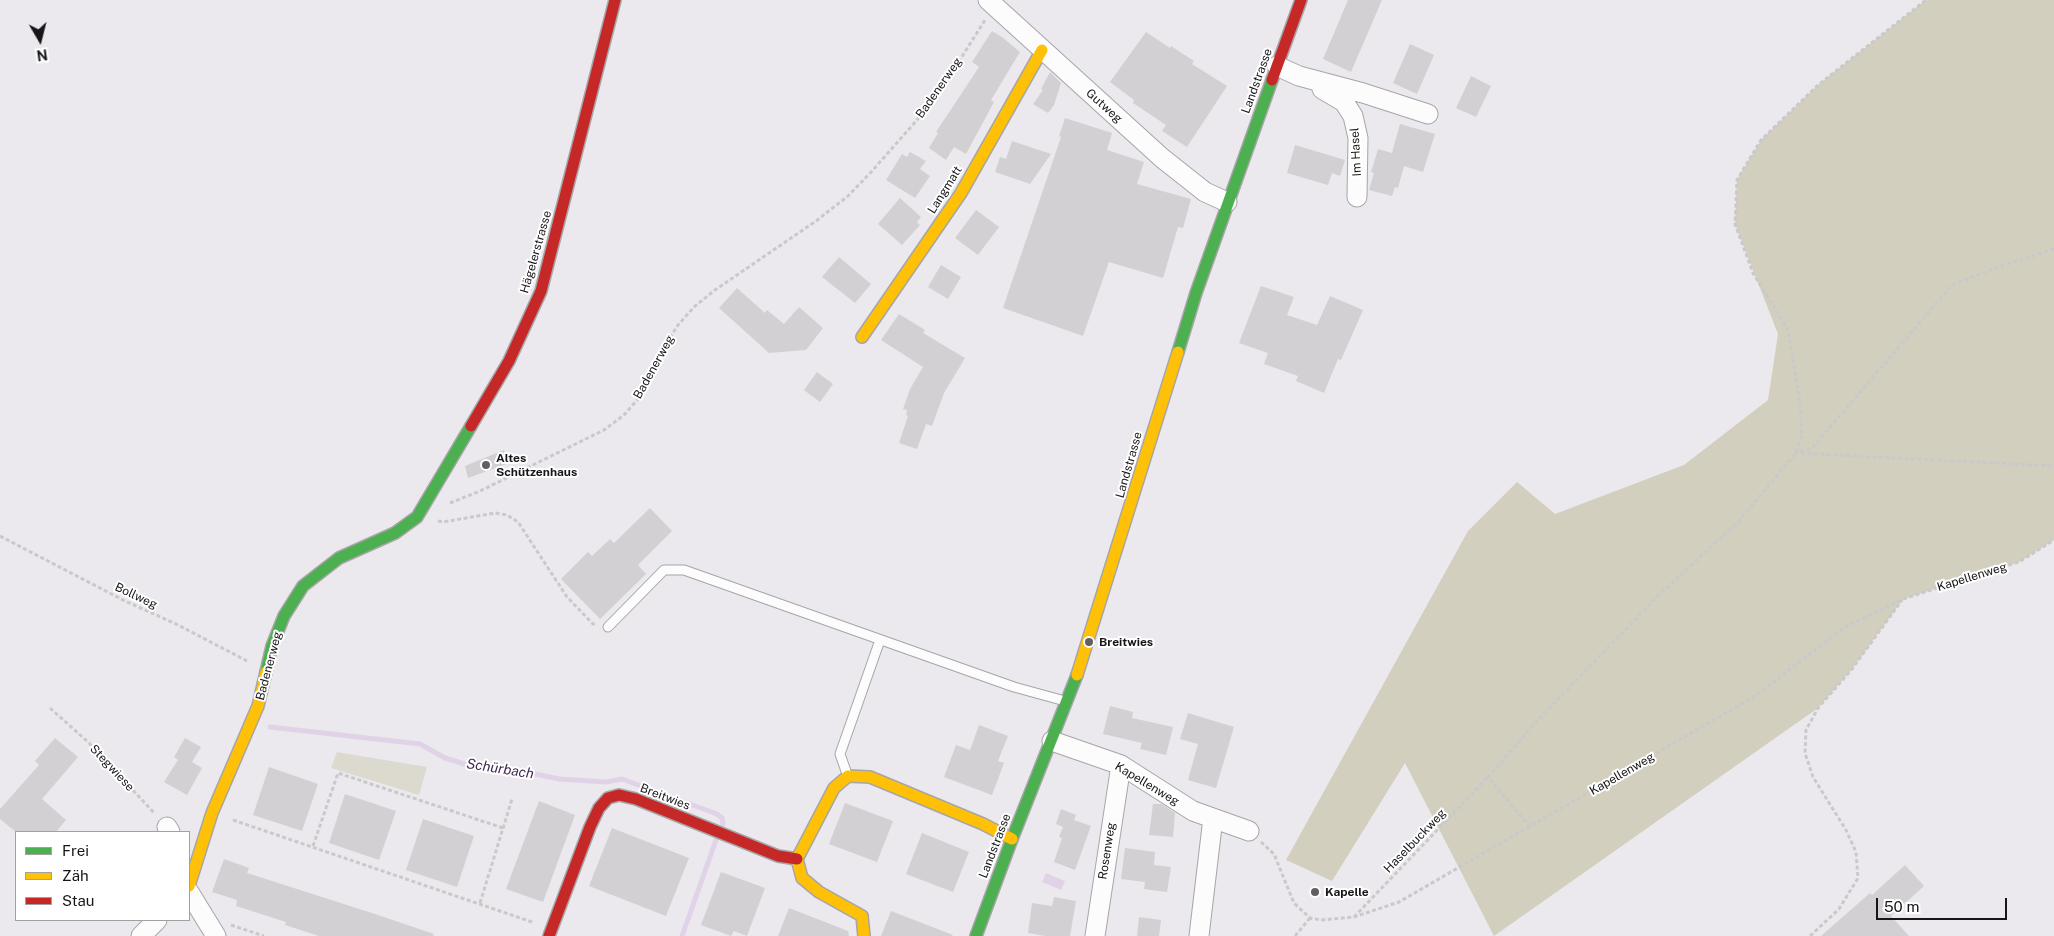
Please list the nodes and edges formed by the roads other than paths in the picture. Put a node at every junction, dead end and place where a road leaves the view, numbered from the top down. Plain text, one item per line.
1 (615, 0) edge
2 (1301, 0) edge
3 (992, 3) edge
4 (1042, 50) junction
5 (1277, 66) junction
6 (1299, 76) junction
7 (1428, 114) dead end
8 (1358, 197) dead end
9 (1227, 202) junction
10 (862, 337) dead end
11 (418, 517) joint
12 (608, 626) road end
13 (880, 640) junction
14 (1068, 701) junction
15 (1052, 741) junction
16 (1121, 765) junction
17 (848, 776) junction
18 (1213, 818) junction
19 (1249, 831) road end
20 (1012, 839) junction
21 (798, 859) junction
22 (190, 882) edge
23 (156, 921) edge
24 (550, 932) edge
25 (141, 936) edge
26 (216, 936) edge
27 (864, 936) edge
28 (976, 936) edge
29 (1095, 936) edge
30 (1199, 936) edge

1 - 11 street, Hägelerstrasse
2 - 5 street, Landstrasse
3 - 4 street, Gutweg
4 - 9 street, Gutweg
4 - 10 street, Langmatt
5 - 6 street, Im Hasel
5 - 9 street, Landstrasse
6 - 7 street, Im Hasel
6 - 8 street, Im Hasel
9 - 14 street, Landstrasse
11 - 22 street, Badenerweg
12 - 13 lane
13 - 14 lane
13 - 17 lane
14 - 15 street, Landstrasse
15 - 16 street, Kapellenweg
15 - 20 street, Landstrasse
16 - 18 street, Kapellenweg
16 - 29 street, Rosenweg
17 - 20 street
17 - 21 street
18 - 19 street, Kapellenweg
18 - 30 street
20 - 28 street, Landstrasse
21 - 24 street, Breitwies
21 - 27 street
22 - 26 street
23 - 25 street

